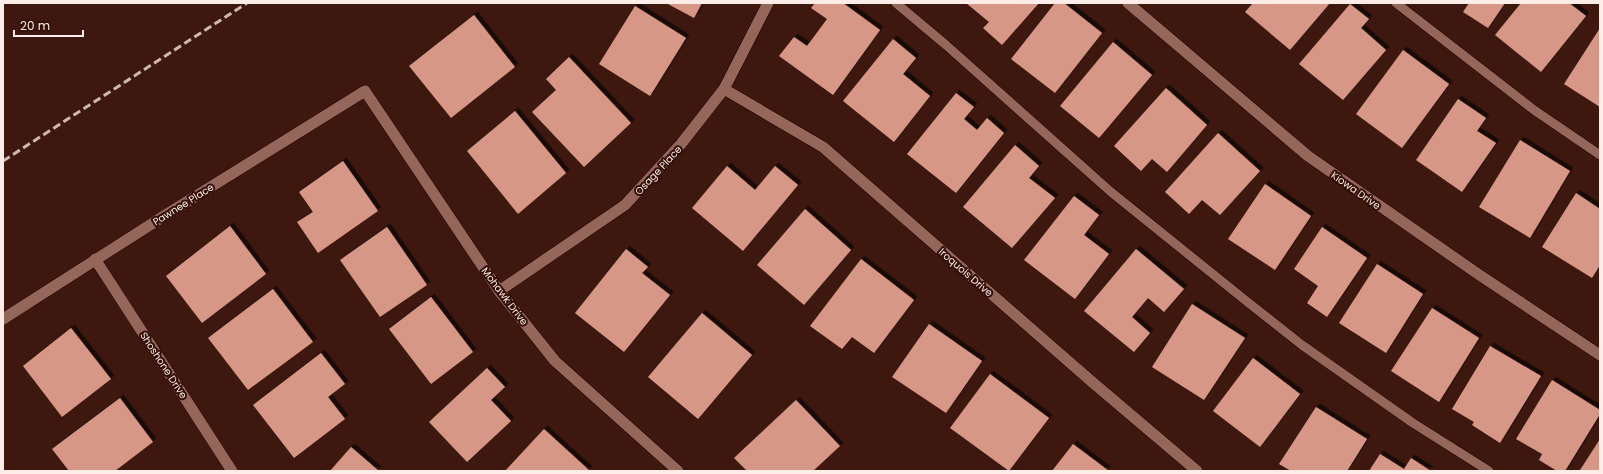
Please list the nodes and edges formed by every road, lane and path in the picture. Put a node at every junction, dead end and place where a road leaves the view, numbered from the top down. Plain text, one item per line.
1 (768, 3) edge
2 (896, 3) edge
3 (1128, 3) edge
4 (1396, 3) edge
5 (724, 89) junction
6 (365, 91) joint
7 (1600, 155) edge
8 (96, 260) junction
9 (500, 292) junction
10 (3, 319) edge
11 (1600, 355) edge
12 (232, 471) edge
13 (678, 471) edge
14 (1197, 471) edge
15 (1489, 471) edge

1 - 5 street, Osage Place
2 - 15 lane
3 - 11 street, Kiowa Drive
4 - 7 lane
5 - 9 street, Osage Place
5 - 14 street, Iroquois Drive
6 - 8 street, Pawnee Place
6 - 9 street, Mohawk Drive
8 - 10 street, Pawnee Place
8 - 12 street, Shoshone Drive
9 - 13 street, Mohawk Drive

